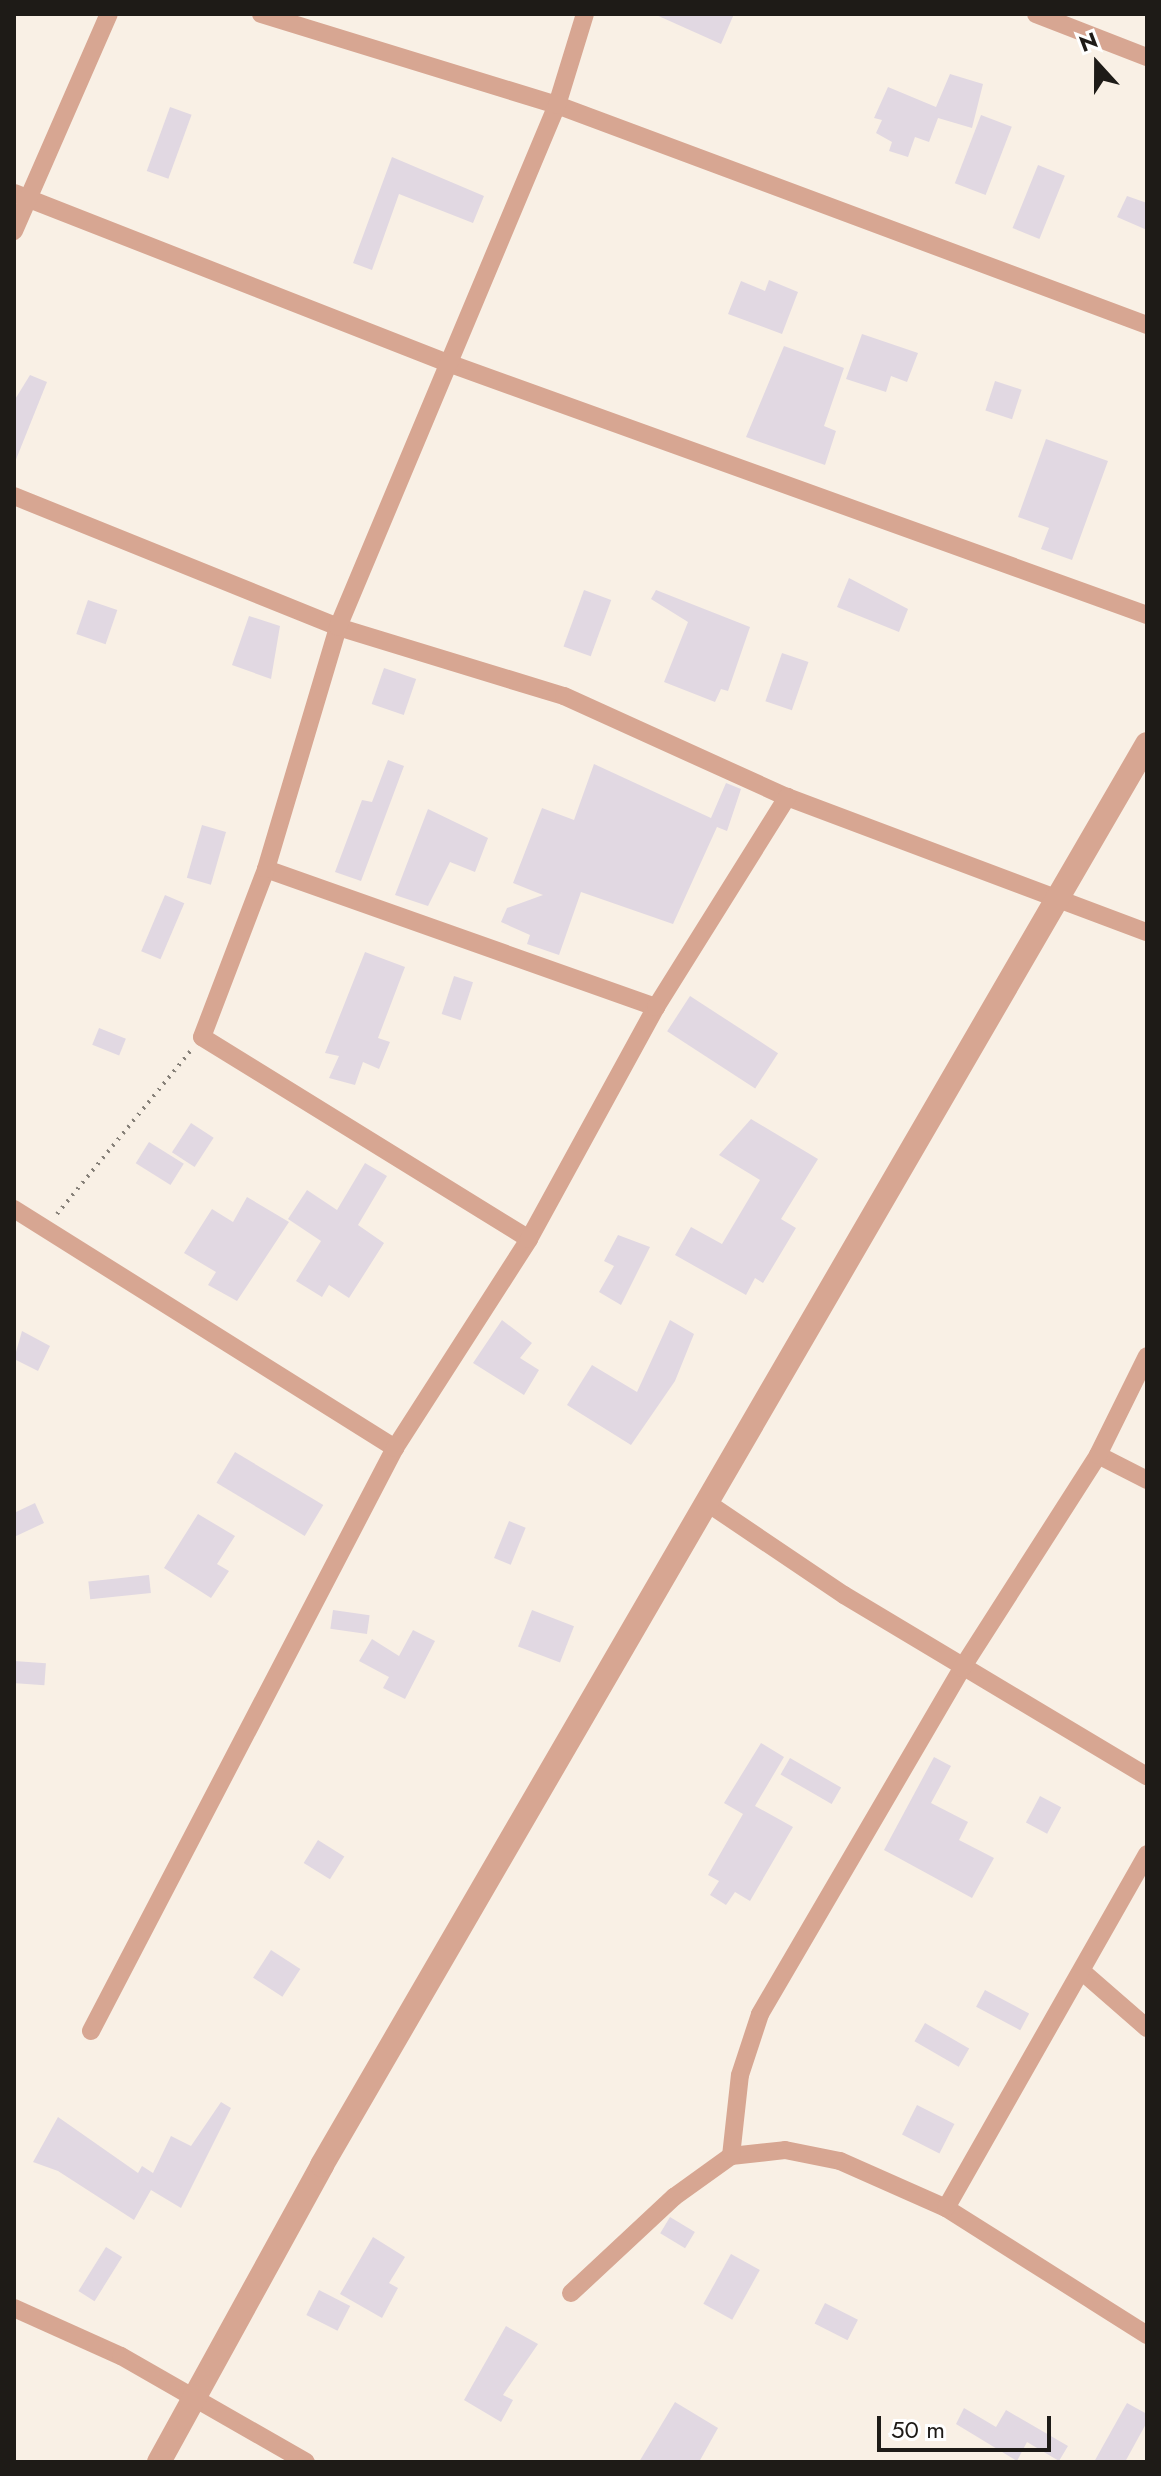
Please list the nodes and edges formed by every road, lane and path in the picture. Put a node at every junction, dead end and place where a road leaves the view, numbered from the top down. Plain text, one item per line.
1 (109, 14) edge
2 (261, 14) edge
3 (585, 14) edge
4 (1036, 14) edge
5 (1147, 57) edge
6 (557, 105) junction
7 (21, 195) edge
8 (14, 231) edge
9 (1147, 325) edge
10 (448, 363) junction
11 (14, 496) edge
12 (1147, 615) edge
13 (338, 627) junction
14 (1147, 744) edge
15 (787, 797) junction
16 (266, 869) junction
17 (1061, 898) junction
18 (1147, 932) edge
19 (656, 1007) junction
20 (202, 1037) junction
21 (14, 1209) edge
22 (45, 1228) junction
23 (529, 1239) junction
24 (1147, 1356) edge
25 (395, 1448) junction
26 (1098, 1455) junction
27 (1147, 1480) edge
28 (709, 1504) junction
29 (962, 1668) junction
30 (1147, 1776) edge
31 (1147, 1854) edge
32 (1085, 1974) junction
33 (1147, 2028) edge
34 (91, 2031) dead end
35 (731, 2156) junction
36 (946, 2208) junction
37 (571, 2293) dead end
38 (14, 2308) edge
39 (1147, 2335) edge
40 (195, 2395) junction
41 (159, 2462) edge
42 (306, 2462) edge

1 - 7 street
2 - 6 street
3 - 6 street
4 - 5 street
6 - 9 street
6 - 10 street
7 - 8 street
7 - 10 street
10 - 12 street
10 - 13 street
11 - 13 street
13 - 15 street
13 - 16 street
14 - 17 street
15 - 17 street
15 - 19 street
16 - 19 street
16 - 20 street
17 - 18 street
17 - 28 street
19 - 23 street
20 - 22 path
20 - 23 street
21 - 22 street
22 - 25 street
23 - 25 street
24 - 26 street
25 - 34 street
26 - 27 street
26 - 29 street
28 - 29 street
28 - 40 street
29 - 30 street
29 - 35 street
31 - 32 street
32 - 33 street
32 - 36 street
35 - 36 street
35 - 37 street
36 - 39 street
38 - 40 street
40 - 41 street
40 - 42 street

